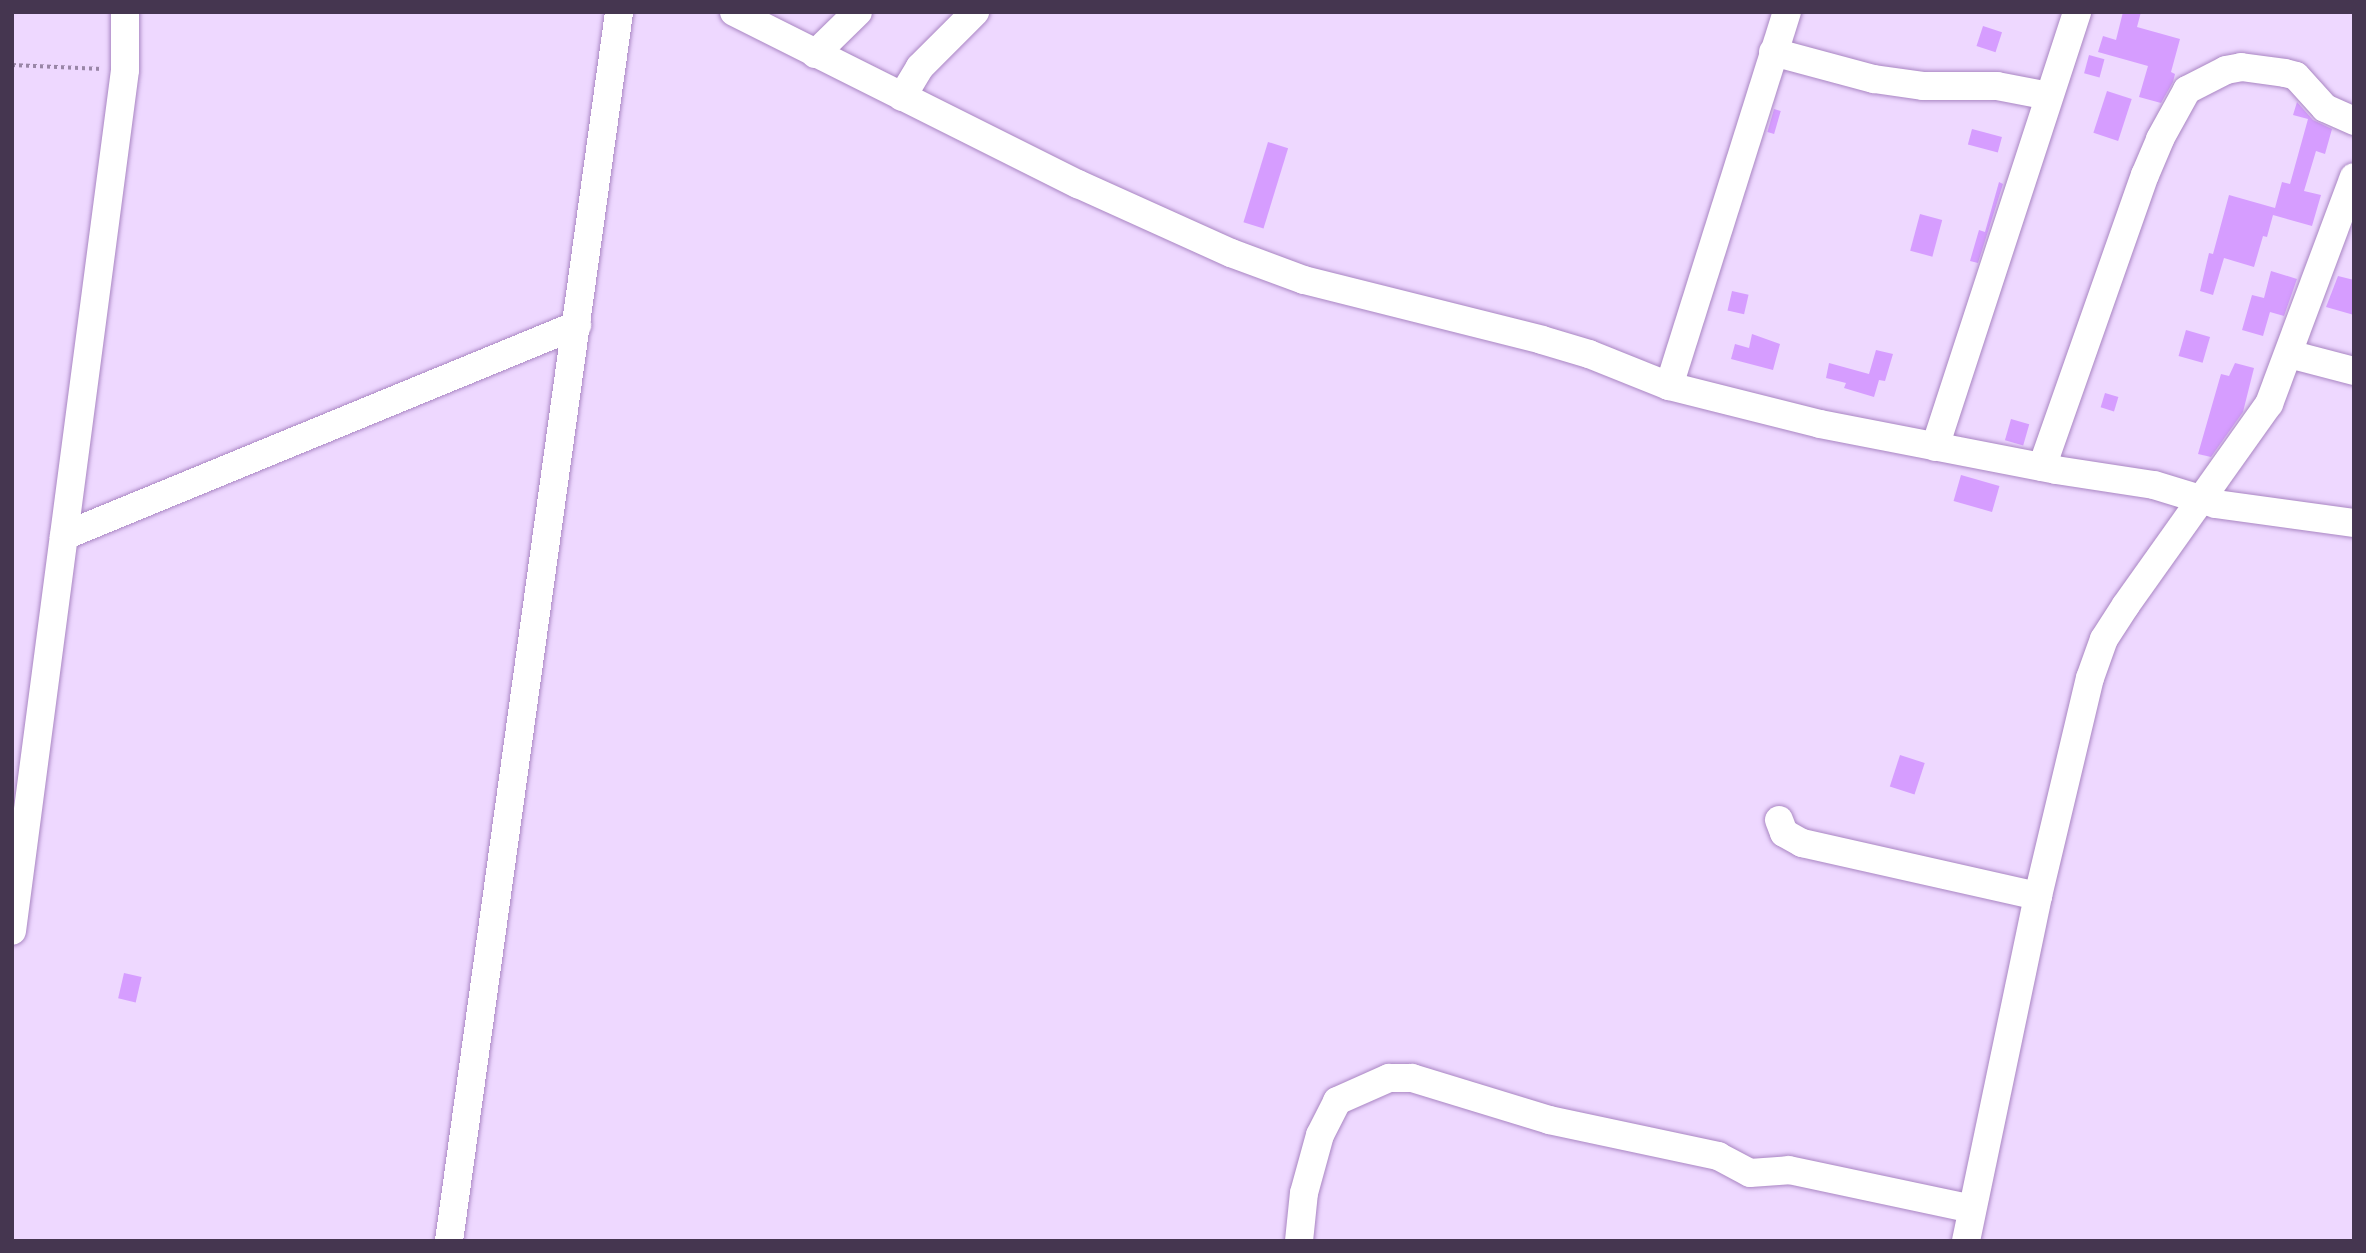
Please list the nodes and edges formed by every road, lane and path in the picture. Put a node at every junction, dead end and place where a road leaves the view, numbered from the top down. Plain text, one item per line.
1 (125, 12) edge
2 (619, 12) edge
3 (734, 12) edge
4 (858, 12) edge
5 (975, 12) edge
6 (1787, 12) edge
7 (2077, 12) edge
8 (1773, 52) junction
9 (814, 54) junction
10 (12, 65) edge
11 (125, 70) junction
12 (2049, 96) junction
13 (902, 97) junction
14 (2354, 121) edge
15 (2354, 177) edge
16 (577, 325) junction
17 (2289, 354) junction
18 (2354, 370) edge
19 (1669, 386) junction
20 (1935, 447) junction
21 (2042, 467) junction
22 (2199, 500) junction
23 (2354, 523) edge
24 (64, 536) junction
25 (1779, 820) dead end
26 (2038, 896) junction
27 (13, 916) edge
28 (1972, 1209) junction
29 (449, 1241) edge
30 (1299, 1241) edge
31 (1966, 1241) edge

1 - 11 street
2 - 16 street
3 - 9 street
4 - 9 street
5 - 13 street
6 - 8 street
7 - 12 street
8 - 12 street
8 - 19 street
9 - 13 street
10 - 11 path
11 - 24 street
12 - 20 street
13 - 19 street
14 - 21 street
15 - 17 street
16 - 24 street
16 - 29 street
17 - 18 street
17 - 22 street
19 - 20 street
20 - 21 street
21 - 22 street
22 - 23 street
22 - 26 street
24 - 27 street
25 - 26 street
26 - 28 street
28 - 30 street
28 - 31 street

